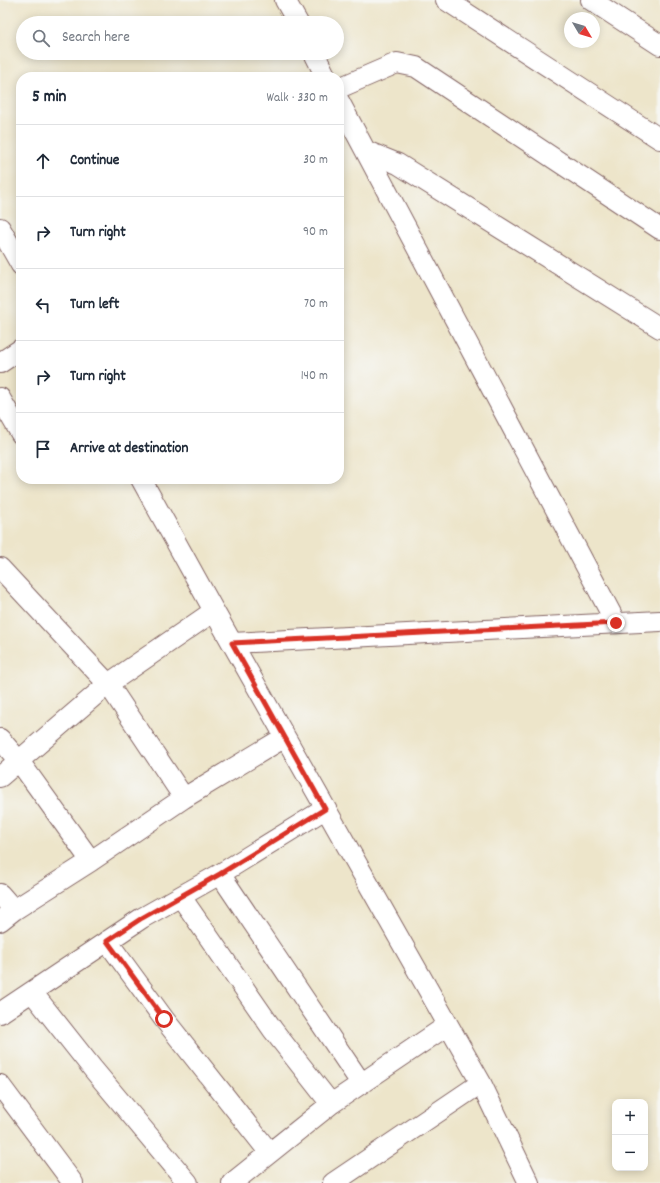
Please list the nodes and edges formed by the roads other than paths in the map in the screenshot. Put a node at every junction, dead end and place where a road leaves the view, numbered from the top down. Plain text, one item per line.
1 (285, 0) edge
2 (446, 0) edge
3 (591, 0) edge
4 (294, 16) edge
5 (660, 45) edge
6 (318, 60) edge
7 (324, 72) edge
8 (344, 86) edge
9 (344, 110) edge
10 (660, 139) edge
11 (366, 152) junction
12 (0, 228) edge
13 (660, 229) edge
14 (16, 256) edge
15 (660, 328) edge
16 (16, 352) edge
17 (0, 363) edge
18 (0, 398) edge
19 (16, 425) edge
20 (144, 484) edge
21 (0, 568) edge
22 (214, 611) junction
23 (660, 621) edge
24 (616, 623) junction
25 (232, 643) junction
26 (108, 684) junction
27 (286, 738) junction
28 (0, 739) edge
29 (19, 761) junction
30 (0, 777) edge
31 (184, 798) junction
32 (325, 809) junction
33 (91, 861) junction
34 (220, 874) junction
35 (0, 894) edge
36 (181, 896) junction
37 (7, 915) edge
38 (107, 941) junction
39 (32, 992) junction
40 (0, 1013) edge
41 (448, 1025) junction
42 (361, 1083) junction
43 (481, 1083) junction
44 (0, 1085) edge
45 (331, 1104) junction
46 (269, 1152) junction
47 (52, 1183) edge
48 (72, 1183) edge
49 (188, 1183) edge
50 (232, 1183) edge
51 (333, 1183) edge
52 (530, 1183) edge

1 - 4 street
2 - 10 street
3 - 5 street
6 - 7 street
8 - 13 street
9 - 11 street
11 - 15 street
11 - 24 street
12 - 14 street
16 - 17 street
18 - 19 street
20 - 22 street
21 - 26 street
22 - 25 street
22 - 26 street
23 - 24 street
24 - 25 street
25 - 27 street
26 - 29 street
26 - 31 street
27 - 31 street
27 - 32 street
28 - 29 street
29 - 30 street
29 - 33 street
31 - 33 street
32 - 34 street
32 - 41 street
33 - 37 street
34 - 36 street
34 - 42 street
35 - 37 street
36 - 38 street
36 - 45 street
38 - 39 street
38 - 46 street
39 - 40 street
39 - 49 street
41 - 42 street
41 - 43 street
42 - 45 street
43 - 51 street
43 - 52 street
44 - 48 street
45 - 46 street
46 - 50 street
47 - 48 street

